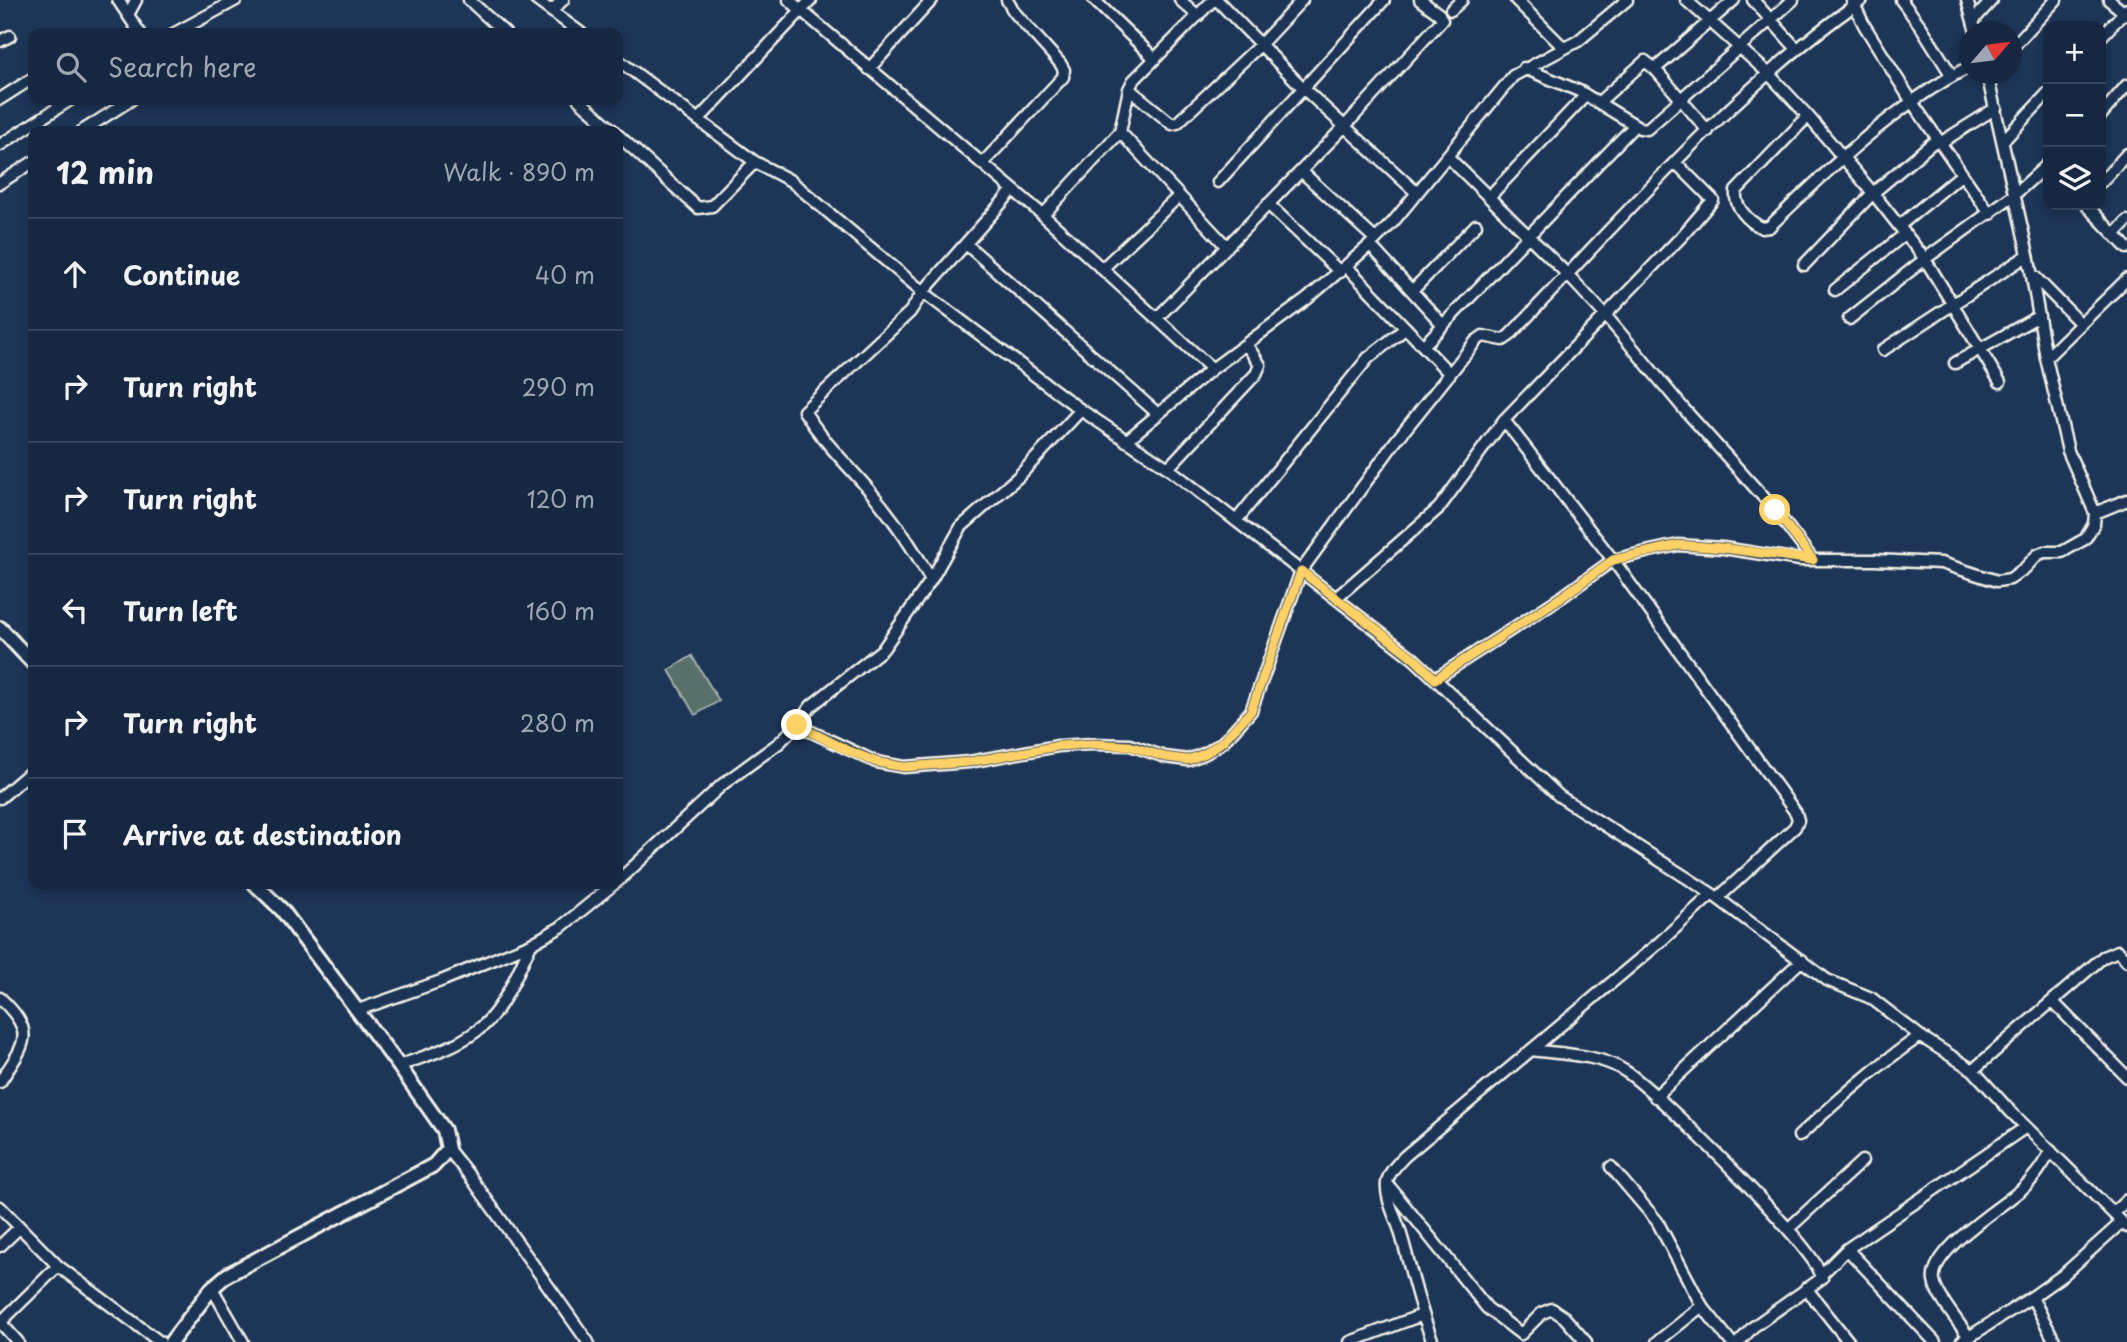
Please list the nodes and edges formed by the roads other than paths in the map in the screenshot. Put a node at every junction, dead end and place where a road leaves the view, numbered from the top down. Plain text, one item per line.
1 (118, 0) edge
2 (136, 0) edge
3 (236, 0) edge
4 (469, 0) edge
5 (536, 0) edge
6 (563, 0) edge
7 (789, 0) edge
8 (811, 0) edge
9 (932, 0) edge
10 (1007, 0) edge
11 (1094, 0) edge
12 (1181, 0) edge
13 (1215, 0) edge
14 (1302, 0) edge
15 (1384, 0) edge
16 (1420, 0) edge
17 (1462, 0) edge
18 (1516, 0) edge
19 (1627, 0) edge
20 (1686, 0) edge
21 (1734, 0) edge
22 (1754, 0) edge
23 (1793, 0) edge
24 (1901, 0) edge
25 (1967, 0) edge
26 (1992, 0) edge
27 (2056, 0) edge
28 (2109, 0) edge
29 (1857, 2) edge
30 (1451, 10) dead end
31 (551, 11) junction
32 (800, 11) junction
33 (2126, 12) edge
34 (128, 15) junction
35 (1198, 16) junction
36 (1770, 19) junction
37 (1973, 21) edge
38 (1977, 21) edge
39 (1711, 22) junction
40 (137, 28) edge
41 (183, 28) edge
42 (500, 28) edge
43 (575, 28) edge
44 (2106, 32) edge
45 (2022, 37) edge
46 (1260, 45) junction
47 (1738, 47) junction
48 (1564, 48) junction
49 (1796, 48) junction
50 (1155, 59) junction
51 (623, 64) edge
52 (1524, 68) junction
53 (869, 69) junction
54 (1655, 69) junction
55 (1959, 72) edge
56 (1768, 73) junction
57 (1952, 76) junction
58 (28, 81) edge
59 (1990, 84) edge
60 (2127, 85) edge
61 (1129, 89) junction
62 (1304, 89) junction
63 (1586, 95) junction
64 (2043, 98) edge
65 (0, 99) edge
66 (1680, 100) junction
67 (1599, 102) junction
68 (1912, 102) junction
69 (63, 105) edge
70 (123, 105) edge
71 (585, 105) edge
72 (1996, 108) junction
73 (2106, 110) edge
74 (1808, 116) junction
75 (699, 119) junction
76 (1635, 125) junction
77 (30, 126) edge
78 (90, 126) edge
79 (608, 126) edge
80 (1345, 126) junction
81 (28, 127) edge
82 (1708, 131) junction
83 (1120, 132) junction
84 (623, 140) edge
85 (1938, 141) junction
86 (2003, 141) junction
87 (0, 145) edge
88 (2127, 154) edge
89 (1447, 156) junction
90 (1842, 157) junction
91 (755, 162) junction
92 (982, 163) junction
93 (1676, 163) junction
94 (28, 165) edge
95 (2043, 169) edge
96 (1301, 171) junction
97 (1961, 175) junction
98 (2106, 177) edge
99 (1218, 181) dead end
100 (0, 183) edge
101 (1013, 190) junction
102 (1417, 193) junction
103 (1873, 193) junction
104 (2015, 194) junction
105 (1179, 196) junction
106 (1489, 197) junction
107 (1268, 204) junction
108 (2091, 210) edge
109 (1990, 214) junction
110 (1042, 215) junction
111 (2127, 221) edge
112 (1476, 225) dead end
113 (1902, 230) junction
114 (2114, 235) junction
115 (1528, 236) junction
116 (1373, 242) junction
117 (965, 244) junction
118 (1227, 247) junction
119 (2127, 248) edge
120 (2028, 255) junction
121 (1925, 259) junction
122 (1804, 265) dead end
123 (1102, 268) junction
124 (1343, 269) junction
125 (2032, 273) junction
126 (1568, 275) junction
127 (2127, 279) edge
128 (1835, 290) dead end
129 (923, 292) junction
130 (1412, 292) junction
131 (1952, 303) junction
132 (1606, 316) junction
133 (2039, 316) junction
134 (1157, 318) junction
135 (1849, 319) dead end
136 (2081, 324) junction
137 (1443, 325) junction
138 (1406, 328) junction
139 (1246, 344) junction
140 (1423, 346) junction
141 (1980, 349) junction
142 (1883, 350) dead end
143 (2046, 358) junction
144 (1955, 363) dead end
145 (1212, 369) junction
146 (1450, 374) junction
147 (2000, 382) dead end
148 (1082, 410) junction
149 (1158, 414) junction
150 (1504, 420) junction
151 (1126, 441) junction
152 (1168, 468) junction
153 (2127, 500) edge
154 (2095, 513) junction
155 (1236, 521) junction
156 (1613, 560) junction
157 (1813, 560) junction
158 (1301, 571) junction
159 (931, 580) junction
160 (1336, 598) junction
161 (0, 628) edge
162 (28, 658) edge
163 (1435, 679) junction
164 (797, 725) junction
165 (28, 774) edge
166 (0, 799) edge
167 (623, 876) edge
168 (260, 889) edge
169 (607, 889) edge
170 (1716, 896) junction
171 (531, 944) junction
172 (1801, 960) junction
173 (2127, 961) edge
174 (0, 998) edge
175 (2053, 1002) junction
176 (358, 1010) junction
177 (1920, 1036) junction
178 (1531, 1050) junction
179 (399, 1066) junction
180 (1973, 1070) junction
181 (2127, 1077) edge
182 (0, 1082) edge
183 (1655, 1097) junction
184 (2026, 1127) junction
185 (1798, 1136) dead end
186 (448, 1149) junction
187 (2051, 1151) junction
188 (1862, 1161) dead end
189 (1611, 1167) dead end
190 (1387, 1183) junction
191 (2127, 1200) edge
192 (0, 1208) edge
193 (2113, 1213) junction
194 (2125, 1225) edge
195 (19, 1228) junction
196 (1788, 1229) junction
197 (0, 1246) edge
198 (1847, 1249) junction
199 (58, 1266) junction
200 (1822, 1274) junction
201 (212, 1288) junction
202 (1806, 1288) junction
203 (2032, 1297) junction
204 (1702, 1306) junction
205 (1422, 1315) junction
206 (0, 1322) edge
207 (1523, 1338) edge
208 (1965, 1340) edge
209 (18, 1342) edge
210 (160, 1342) edge
211 (171, 1342) edge
212 (243, 1342) edge
213 (588, 1342) edge
214 (1350, 1342) edge
215 (1433, 1342) edge
216 (1586, 1342) edge
217 (1657, 1342) edge
218 (1731, 1342) edge
219 (1739, 1342) edge
220 (1849, 1342) edge
221 (1935, 1342) edge
222 (2055, 1342) edge

1 - 34 street
2 - 34 street
3 - 41 street
4 - 42 street
5 - 31 street
6 - 31 street
7 - 32 street
8 - 32 street
9 - 53 street
10 - 92 street
11 - 50 street
12 - 35 street
13 - 35 street
13 - 46 street
14 - 46 street
15 - 62 street
16 - 80 street
17 - 30 street
18 - 48 street
19 - 48 street
20 - 39 street
21 - 39 street
22 - 36 street
23 - 36 street
24 - 57 street
25 - 37 street
26 - 38 street
27 - 45 street
28 - 33 street
29 - 49 street
29 - 68 street
31 - 43 street
32 - 53 street
32 - 75 street
33 - 44 street
34 - 40 street
35 - 50 street
36 - 47 street
36 - 49 street
39 - 47 street
39 - 54 street
46 - 61 street
46 - 62 street
47 - 56 street
47 - 66 street
48 - 52 street
49 - 56 street
50 - 61 street
51 - 75 street
52 - 63 street
52 - 89 street
53 - 92 street
54 - 66 street
54 - 67 street
55 - 57 street
56 - 74 street
56 - 82 street
57 - 68 street
58 - 65 street
59 - 72 street
60 - 73 street
61 - 83 street
62 - 80 street
62 - 99 street
63 - 67 street
63 - 106 street
64 - 86 street
66 - 76 street
66 - 82 street
67 - 76 street
68 - 85 street
68 - 90 street
69 - 77 street
70 - 78 street
71 - 79 street
72 - 85 street
72 - 86 street
74 - 90 street
74 - 90 street
75 - 91 street
76 - 115 street
80 - 96 street
80 - 102 street
81 - 87 street
82 - 93 street
83 - 105 street
83 - 110 street
84 - 91 street
85 - 97 street
85 - 103 street
86 - 104 street
88 - 98 street
89 - 102 street
89 - 106 street
90 - 103 street
91 - 129 street
92 - 101 street
93 - 126 street
93 - 132 street
94 - 100 street
95 - 104 street
96 - 107 street
96 - 116 street
97 - 109 street
97 - 113 street
101 - 110 street
101 - 117 street
102 - 116 street
103 - 113 street
103 - 122 street
104 - 109 street
104 - 120 street
105 - 118 street
105 - 123 street
106 - 115 street
107 - 118 street
107 - 124 street
108 - 114 street
109 - 121 street
110 - 123 street
111 - 114 street
112 - 130 street
113 - 121 street
113 - 128 street
114 - 119 street
115 - 126 street
115 - 137 street
116 - 124 street
116 - 130 street
117 - 129 street
117 - 149 street
118 - 134 street
120 - 125 street
120 - 131 street
121 - 131 street
121 - 135 street
123 - 134 street
124 - 138 street
124 - 139 street
125 - 133 street
125 - 136 street
126 - 132 street
126 - 146 street
127 - 136 street
129 - 148 street
129 - 159 street
130 - 137 street
131 - 141 street
131 - 142 street
132 - 150 street
132 - 157 street
133 - 141 street
133 - 143 street
134 - 145 street
136 - 143 street
137 - 140 street
138 - 140 street
138 - 155 street
139 - 145 street
139 - 152 street
140 - 146 street
141 - 144 street
141 - 147 street
143 - 154 street
145 - 149 street
146 - 158 street
148 - 151 street
148 - 159 street
149 - 151 street
150 - 156 street
150 - 160 street
151 - 152 street
152 - 155 street
153 - 154 street
154 - 157 street
155 - 158 street
156 - 157 street
156 - 163 street
156 - 170 street
158 - 160 street
158 - 164 street
159 - 164 street
160 - 163 street
161 - 162 street
163 - 170 street
164 - 167 street
165 - 166 street
168 - 176 street
169 - 171 street
170 - 172 street
170 - 178 street
171 - 176 street
171 - 179 street
172 - 177 street
172 - 183 street
173 - 175 street
174 - 182 street
175 - 180 street
175 - 181 street
176 - 179 street
177 - 180 street
177 - 185 street
178 - 183 street
178 - 190 street
179 - 186 street
180 - 184 street
183 - 196 street
184 - 187 street
184 - 198 street
186 - 201 street
186 - 213 street
187 - 193 street
187 - 208 street
188 - 196 street
189 - 204 street
190 - 205 street
190 - 207 street
191 - 193 street
192 - 195 street
193 - 194 street
194 - 203 street
195 - 197 street
195 - 199 street
196 - 200 street
198 - 200 street
198 - 221 street
199 - 206 street
199 - 210 street
200 - 202 street
201 - 211 street
201 - 212 street
202 - 219 street
202 - 220 street
203 - 208 street
203 - 222 street
204 - 217 street
204 - 218 street
205 - 214 street
205 - 215 street
206 - 209 street
207 - 216 street

